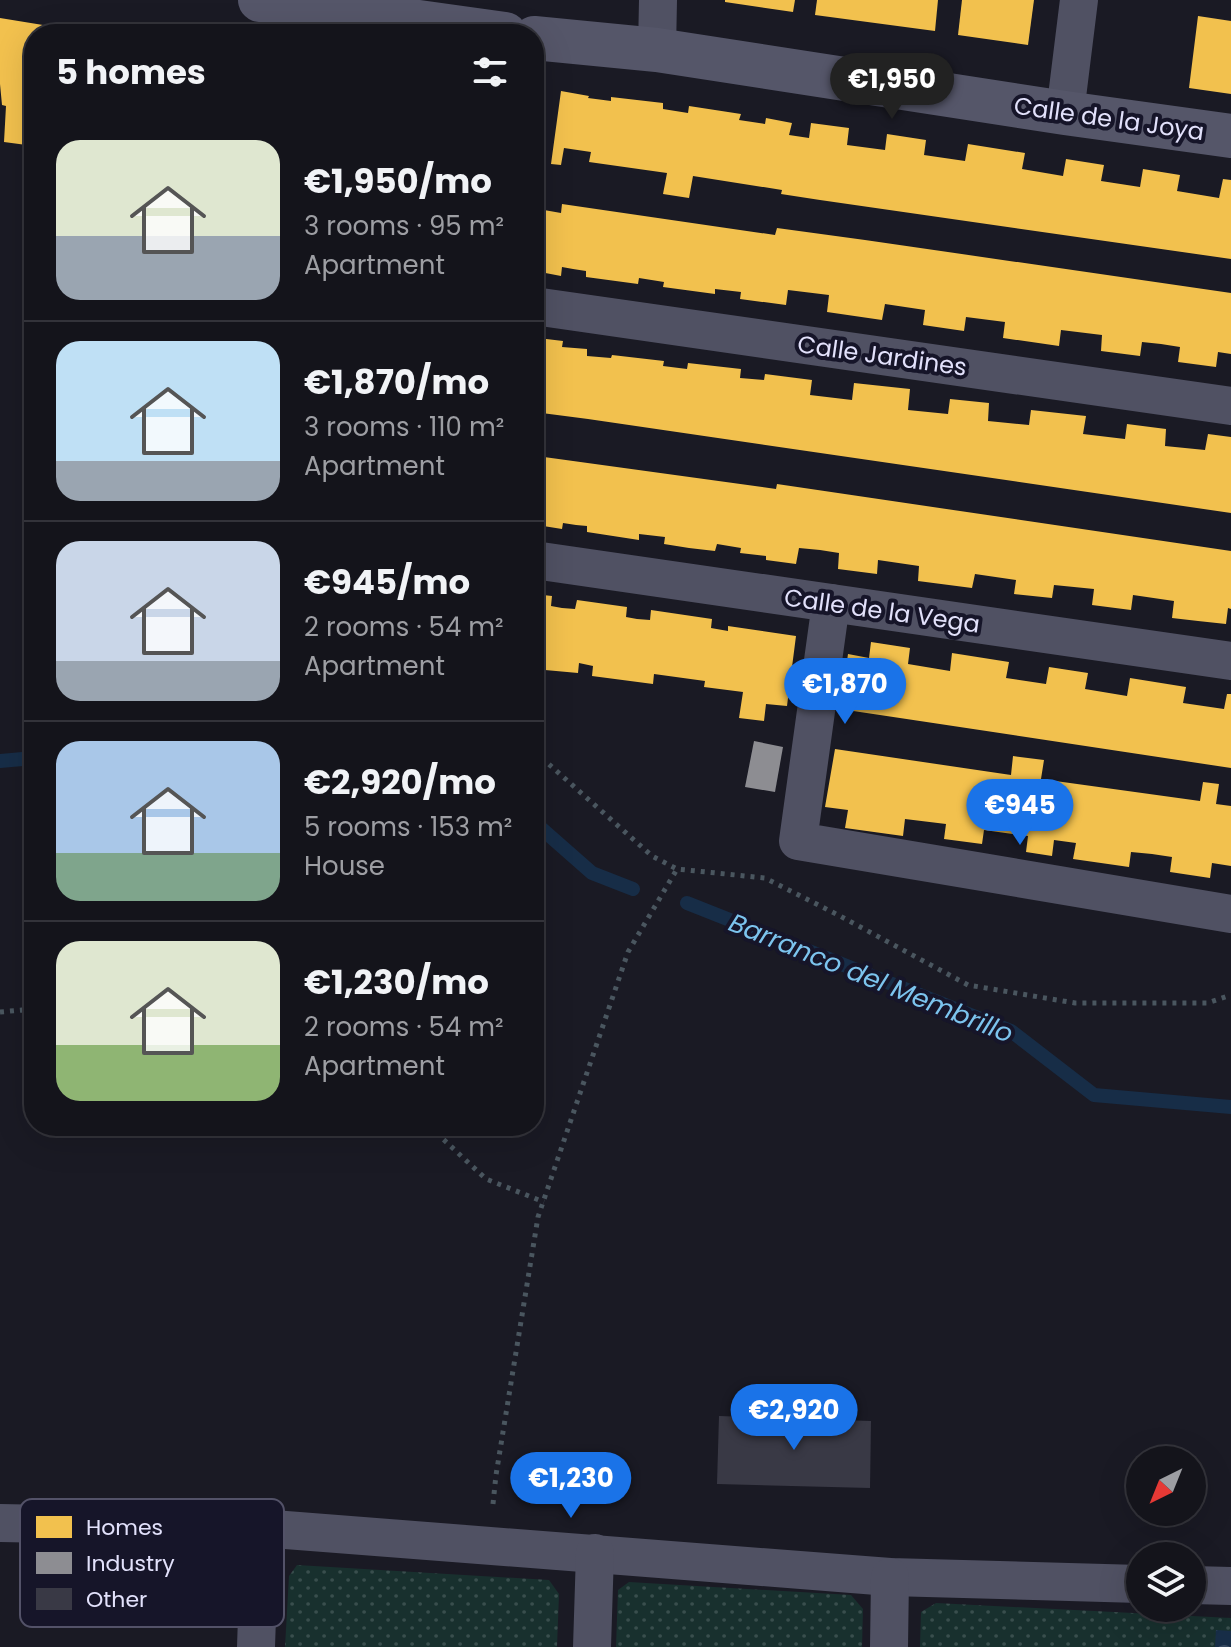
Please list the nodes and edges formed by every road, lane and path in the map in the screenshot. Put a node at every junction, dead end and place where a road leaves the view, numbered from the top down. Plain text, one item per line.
1 (260, 0) edge
2 (658, 0) edge
3 (1079, 0) edge
4 (350, 16) edge
5 (419, 24) edge
6 (547, 40) edge
7 (657, 50) junction
8 (1065, 113) junction
9 (1231, 136) edge
10 (544, 307) edge
11 (1231, 406) edge
12 (544, 561) edge
13 (831, 603) junction
14 (1231, 661) edge
15 (544, 760) edge
16 (677, 869) junction
17 (1231, 914) edge
18 (1231, 995) edge
19 (24, 1011) edge
20 (0, 1012) edge
21 (440, 1136) edge
22 (544, 1202) junction
23 (0, 1523) edge
24 (20, 1523) edge
25 (284, 1530) edge
26 (489, 1545) junction
27 (595, 1553) junction
28 (890, 1577) junction
29 (1126, 1584) edge
30 (1206, 1585) edge
31 (1231, 1586) edge
32 (257, 1627) edge
33 (256, 1647) edge
34 (592, 1647) edge
35 (889, 1647) edge

1 - 4 street
2 - 7 street
3 - 8 street
4 - 5 street
6 - 7 street, Calle de la Joya
7 - 8 street, Calle de la Joya
8 - 9 street, Calle de la Joya
10 - 11 street, Calle Jardines
12 - 13 street, Calle de la Vega
13 - 14 street, Calle de la Vega
13 - 17 street
15 - 16 path
16 - 18 path
16 - 22 path
19 - 20 path
21 - 22 path
22 - 26 path
23 - 24 street
25 - 26 street
26 - 27 street
27 - 28 street
27 - 34 street
28 - 29 street
28 - 35 street
30 - 31 street
32 - 33 street

